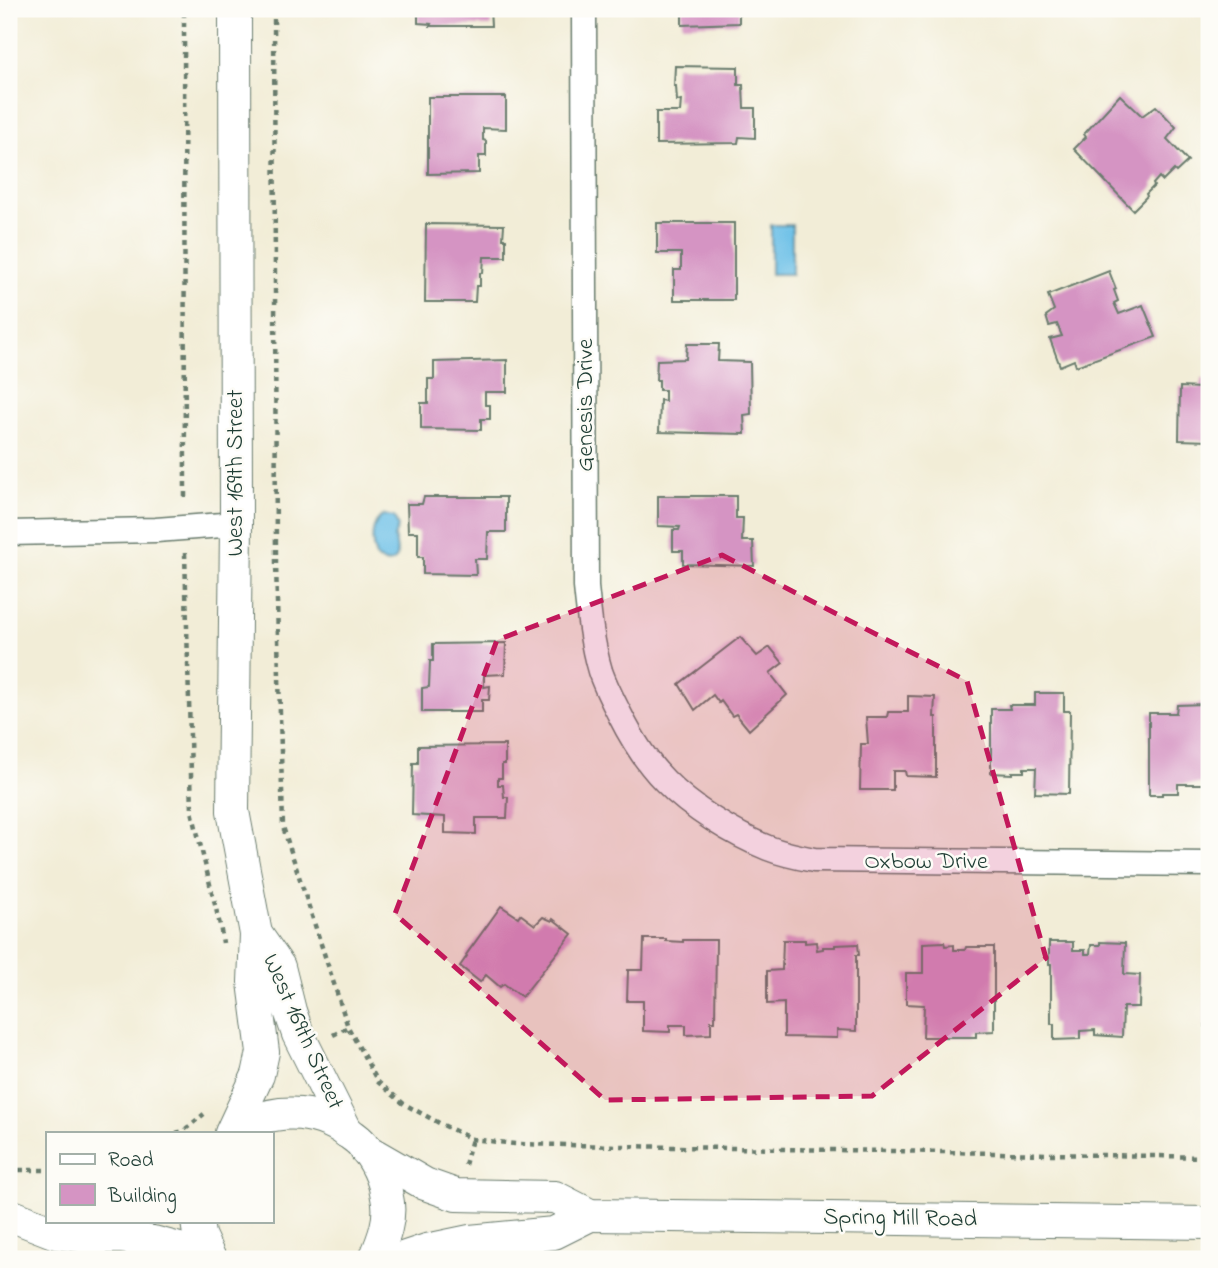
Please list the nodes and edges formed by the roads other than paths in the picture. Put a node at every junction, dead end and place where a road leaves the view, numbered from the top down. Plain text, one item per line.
1 (235, 9) edge
2 (584, 9) edge
3 (236, 524) junction
4 (9, 533) edge
5 (665, 782) joint
6 (1209, 864) edge
7 (256, 934) junction
8 (233, 1132) edge
9 (235, 1132) edge
10 (357, 1141) junction
11 (46, 1205) edge
12 (9, 1215) edge
13 (590, 1215) junction
14 (197, 1222) edge
15 (1209, 1223) edge
16 (209, 1258) edge
17 (375, 1259) edge
18 (400, 1259) edge

1 - 3 street, West 169th Street
2 - 5 street, Genesis Drive
3 - 4 street
3 - 7 street, West 169th Street
5 - 6 street, Oxbow Drive
7 - 8 street, West 169th Street
7 - 10 street, West 169th Street
9 - 10 street, Spring Mill Road
10 - 13 street, Spring Mill Road
10 - 17 street, West 169th Street
11 - 12 street
12 - 16 street
13 - 15 street, Spring Mill Road
13 - 18 street, Spring Mill Road
14 - 16 street

